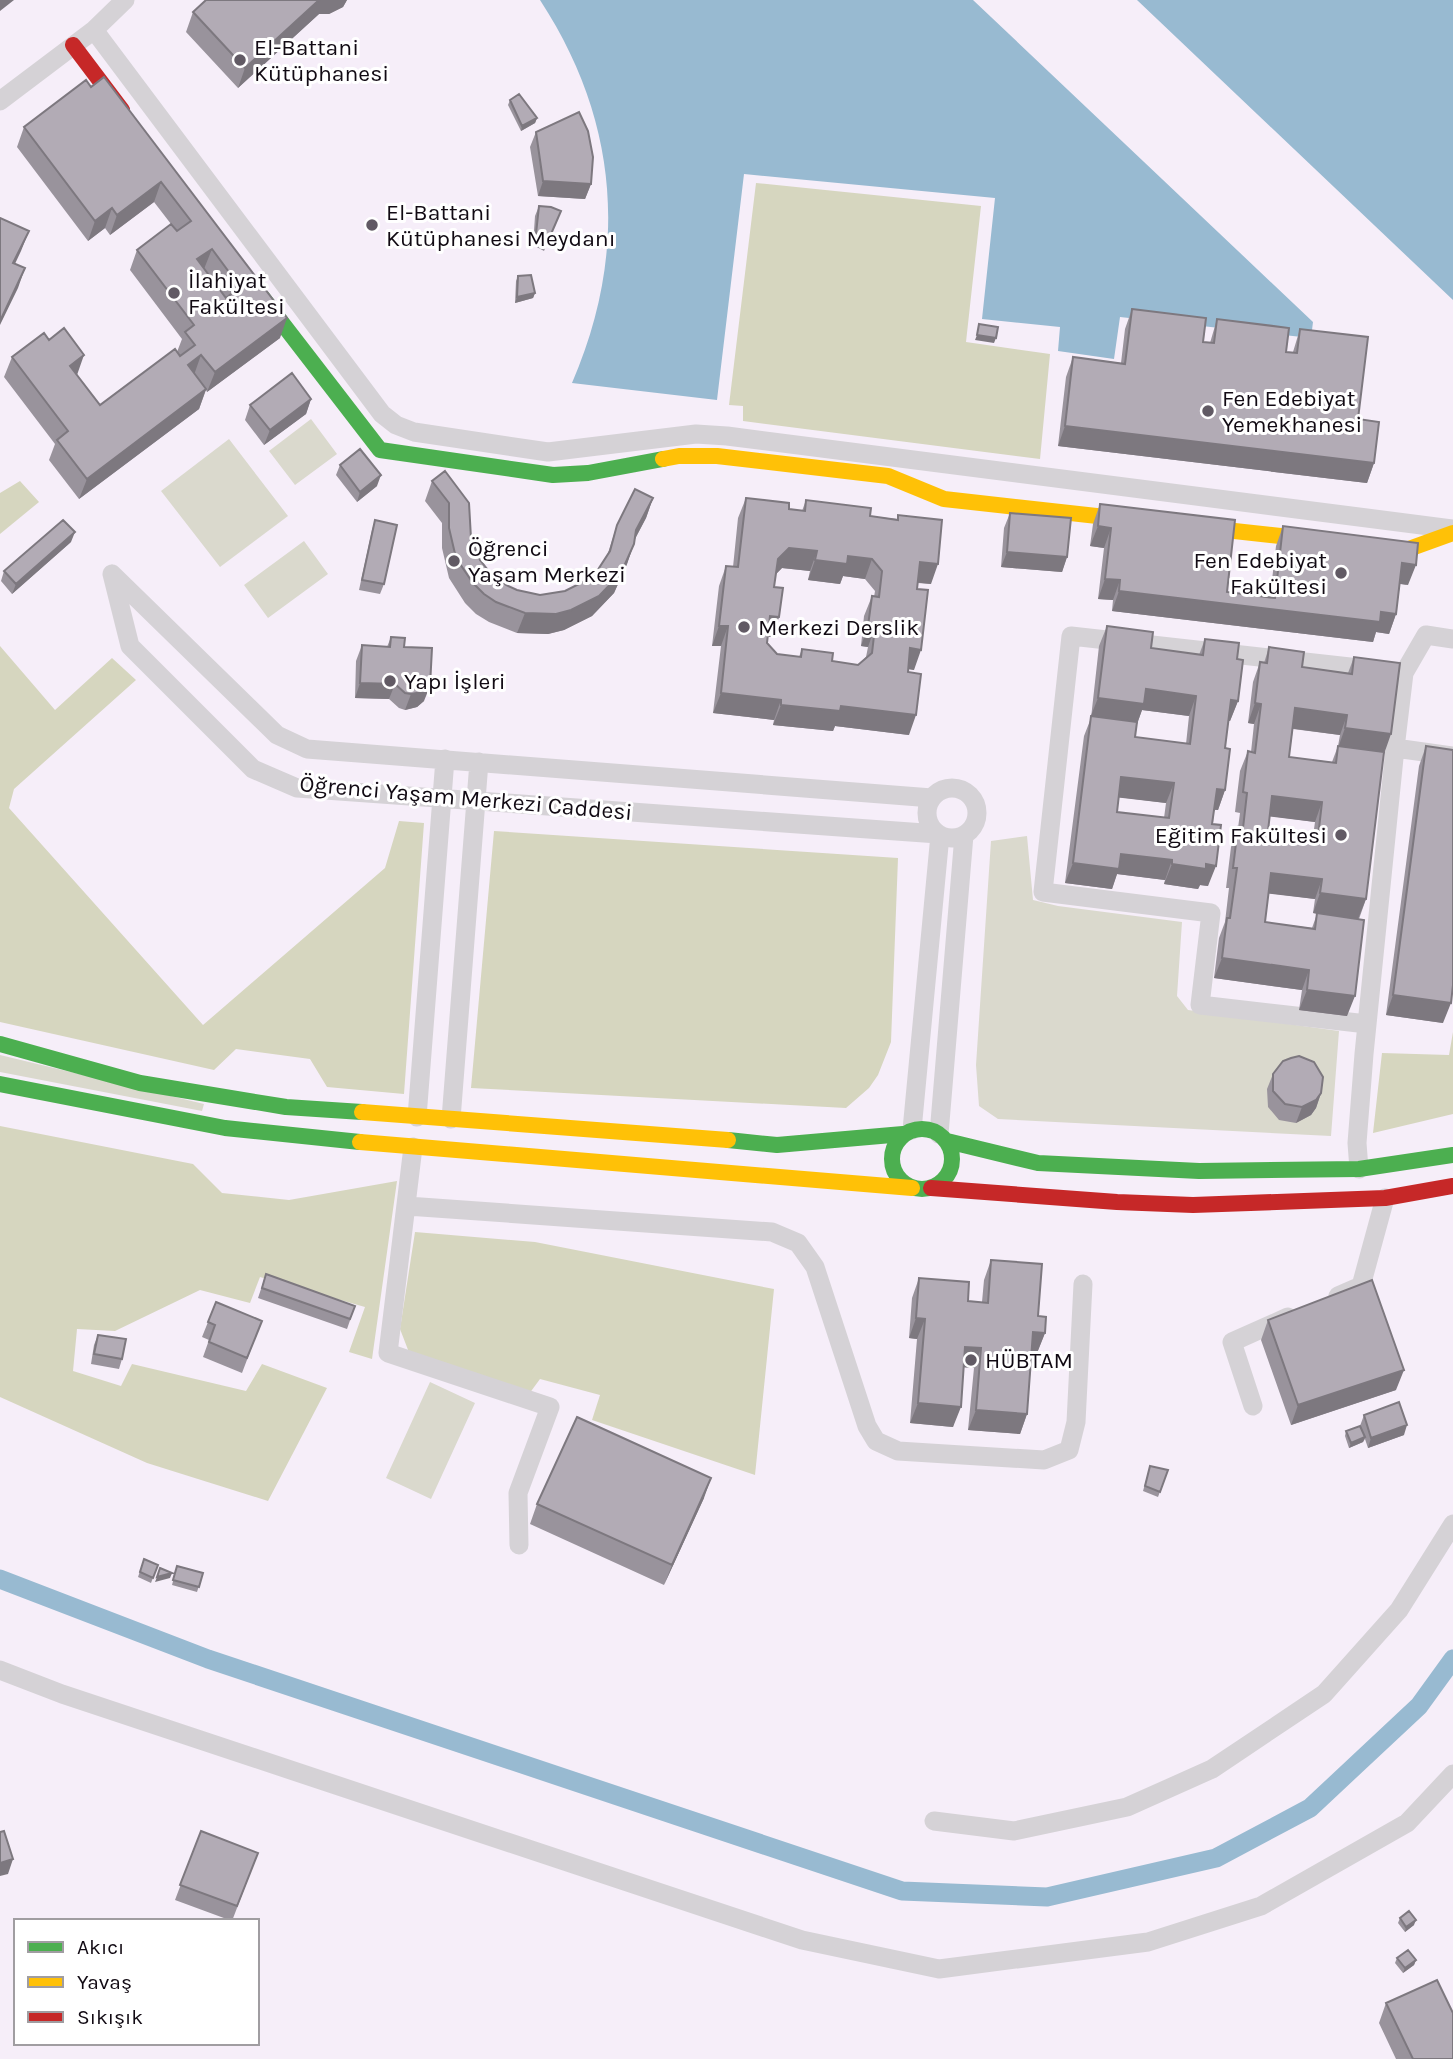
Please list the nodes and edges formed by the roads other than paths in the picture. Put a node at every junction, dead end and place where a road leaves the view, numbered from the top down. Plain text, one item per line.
1 (125, 0) edge
2 (94, 30) junction
3 (73, 45) junction
4 (0, 101) edge
5 (132, 124) edge
6 (256, 289) edge
7 (1148, 522) edge
8 (1189, 526) edge
9 (1453, 531) edge
10 (1338, 543) edge
11 (1366, 546) edge
12 (1453, 639) edge
13 (1404, 673) junction
14 (1395, 748) junction
15 (1453, 755) edge
16 (445, 759) junction
17 (480, 762) junction
18 (442, 799) junction
19 (932, 799) junction
20 (476, 802) junction
21 (939, 834) junction
22 (964, 835) junction
23 (1367, 1024) junction
24 (0, 1044) edge
25 (0, 1084) edge
26 (417, 1117) junction
27 (451, 1119) junction
28 (907, 1132) junction
29 (943, 1137) junction
30 (414, 1147) junction
31 (1453, 1155) edge
32 (1359, 1169) junction
33 (1453, 1185) edge
34 (912, 1188) junction
35 (931, 1188) junction
36 (1385, 1198) junction
37 (407, 1206) junction
38 (1083, 1284) dead end
39 (1326, 1301) edge
40 (1302, 1311) edge
41 (1253, 1406) dead end
42 (1453, 1524) edge
43 (519, 1545) dead end
44 (0, 1670) edge
45 (1453, 1774) edge
46 (934, 1821) dead end

1 - 2 street
2 - 3 street
2 - 9 street
3 - 4 street
3 - 5 street
6 - 7 street
8 - 10 street
9 - 11 street
12 - 13 street
13 - 14 street
13 - 23 street
14 - 15 street
14 - 23 street
16 - 17 street, Öğrenci Yaşam Merkezi Caddesi
16 - 18 street
16 - 18 street, Öğrenci Yaşam Merkezi Caddesi
17 - 19 street, Öğrenci Yaşam Merkezi Caddesi
17 - 20 street
18 - 20 street, Öğrenci Yaşam Merkezi Caddesi
18 - 26 street
19 - 21 street
19 - 22 street
20 - 21 street, Öğrenci Yaşam Merkezi Caddesi
20 - 27 street
21 - 22 street
21 - 28 street
22 - 29 street
23 - 32 street
24 - 26 street
25 - 30 street
26 - 27 street
27 - 28 street
28 - 29 street
28 - 34 street
29 - 32 street
29 - 35 street
30 - 34 street
30 - 37 street
31 - 32 street
33 - 36 street
34 - 35 street
35 - 36 street
36 - 39 street
37 - 38 street
37 - 43 street
40 - 41 street
42 - 46 street
44 - 45 street

